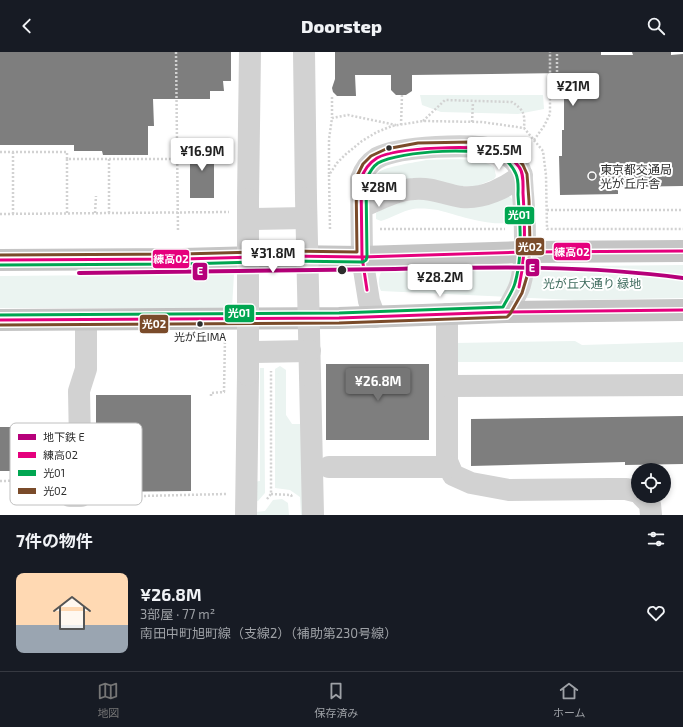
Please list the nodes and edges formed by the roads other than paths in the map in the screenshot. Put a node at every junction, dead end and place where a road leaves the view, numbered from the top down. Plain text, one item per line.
1 (250, 52) edge
2 (304, 52) edge
3 (522, 175) junction
4 (362, 207) junction
5 (243, 210) junction
6 (313, 210) junction
7 (683, 251) edge
8 (524, 252) junction
9 (362, 257) junction
10 (0, 260) edge
11 (683, 310) edge
12 (506, 312) junction
13 (447, 314) junction
14 (374, 317) junction
15 (0, 320) edge
16 (86, 320) junction
17 (310, 351) junction
18 (248, 352) junction
19 (683, 385) edge
20 (447, 386) junction
21 (80, 423) edge
22 (329, 467) dead end
23 (449, 467) junction
24 (631, 490) edge
25 (649, 503) edge
26 (246, 505) edge
27 (313, 515) edge
28 (651, 515) edge

1 - 5 street
2 - 6 street
3 - 4 street
3 - 4 street
3 - 8 street
4 - 9 street
5 - 6 street, bridge
5 - 18 street, bridge
6 - 17 street, bridge
7 - 8 main road
8 - 9 main road
8 - 12 street
9 - 10 main road
9 - 14 street
11 - 12 main road
12 - 13 main road
13 - 14 main road
13 - 20 street
14 - 16 main road
15 - 16 main road
16 - 21 street
17 - 18 street, bridge
17 - 27 street, bridge
18 - 26 street, bridge
19 - 20 street
20 - 23 street
22 - 23 street
23 - 24 street
25 - 28 street

